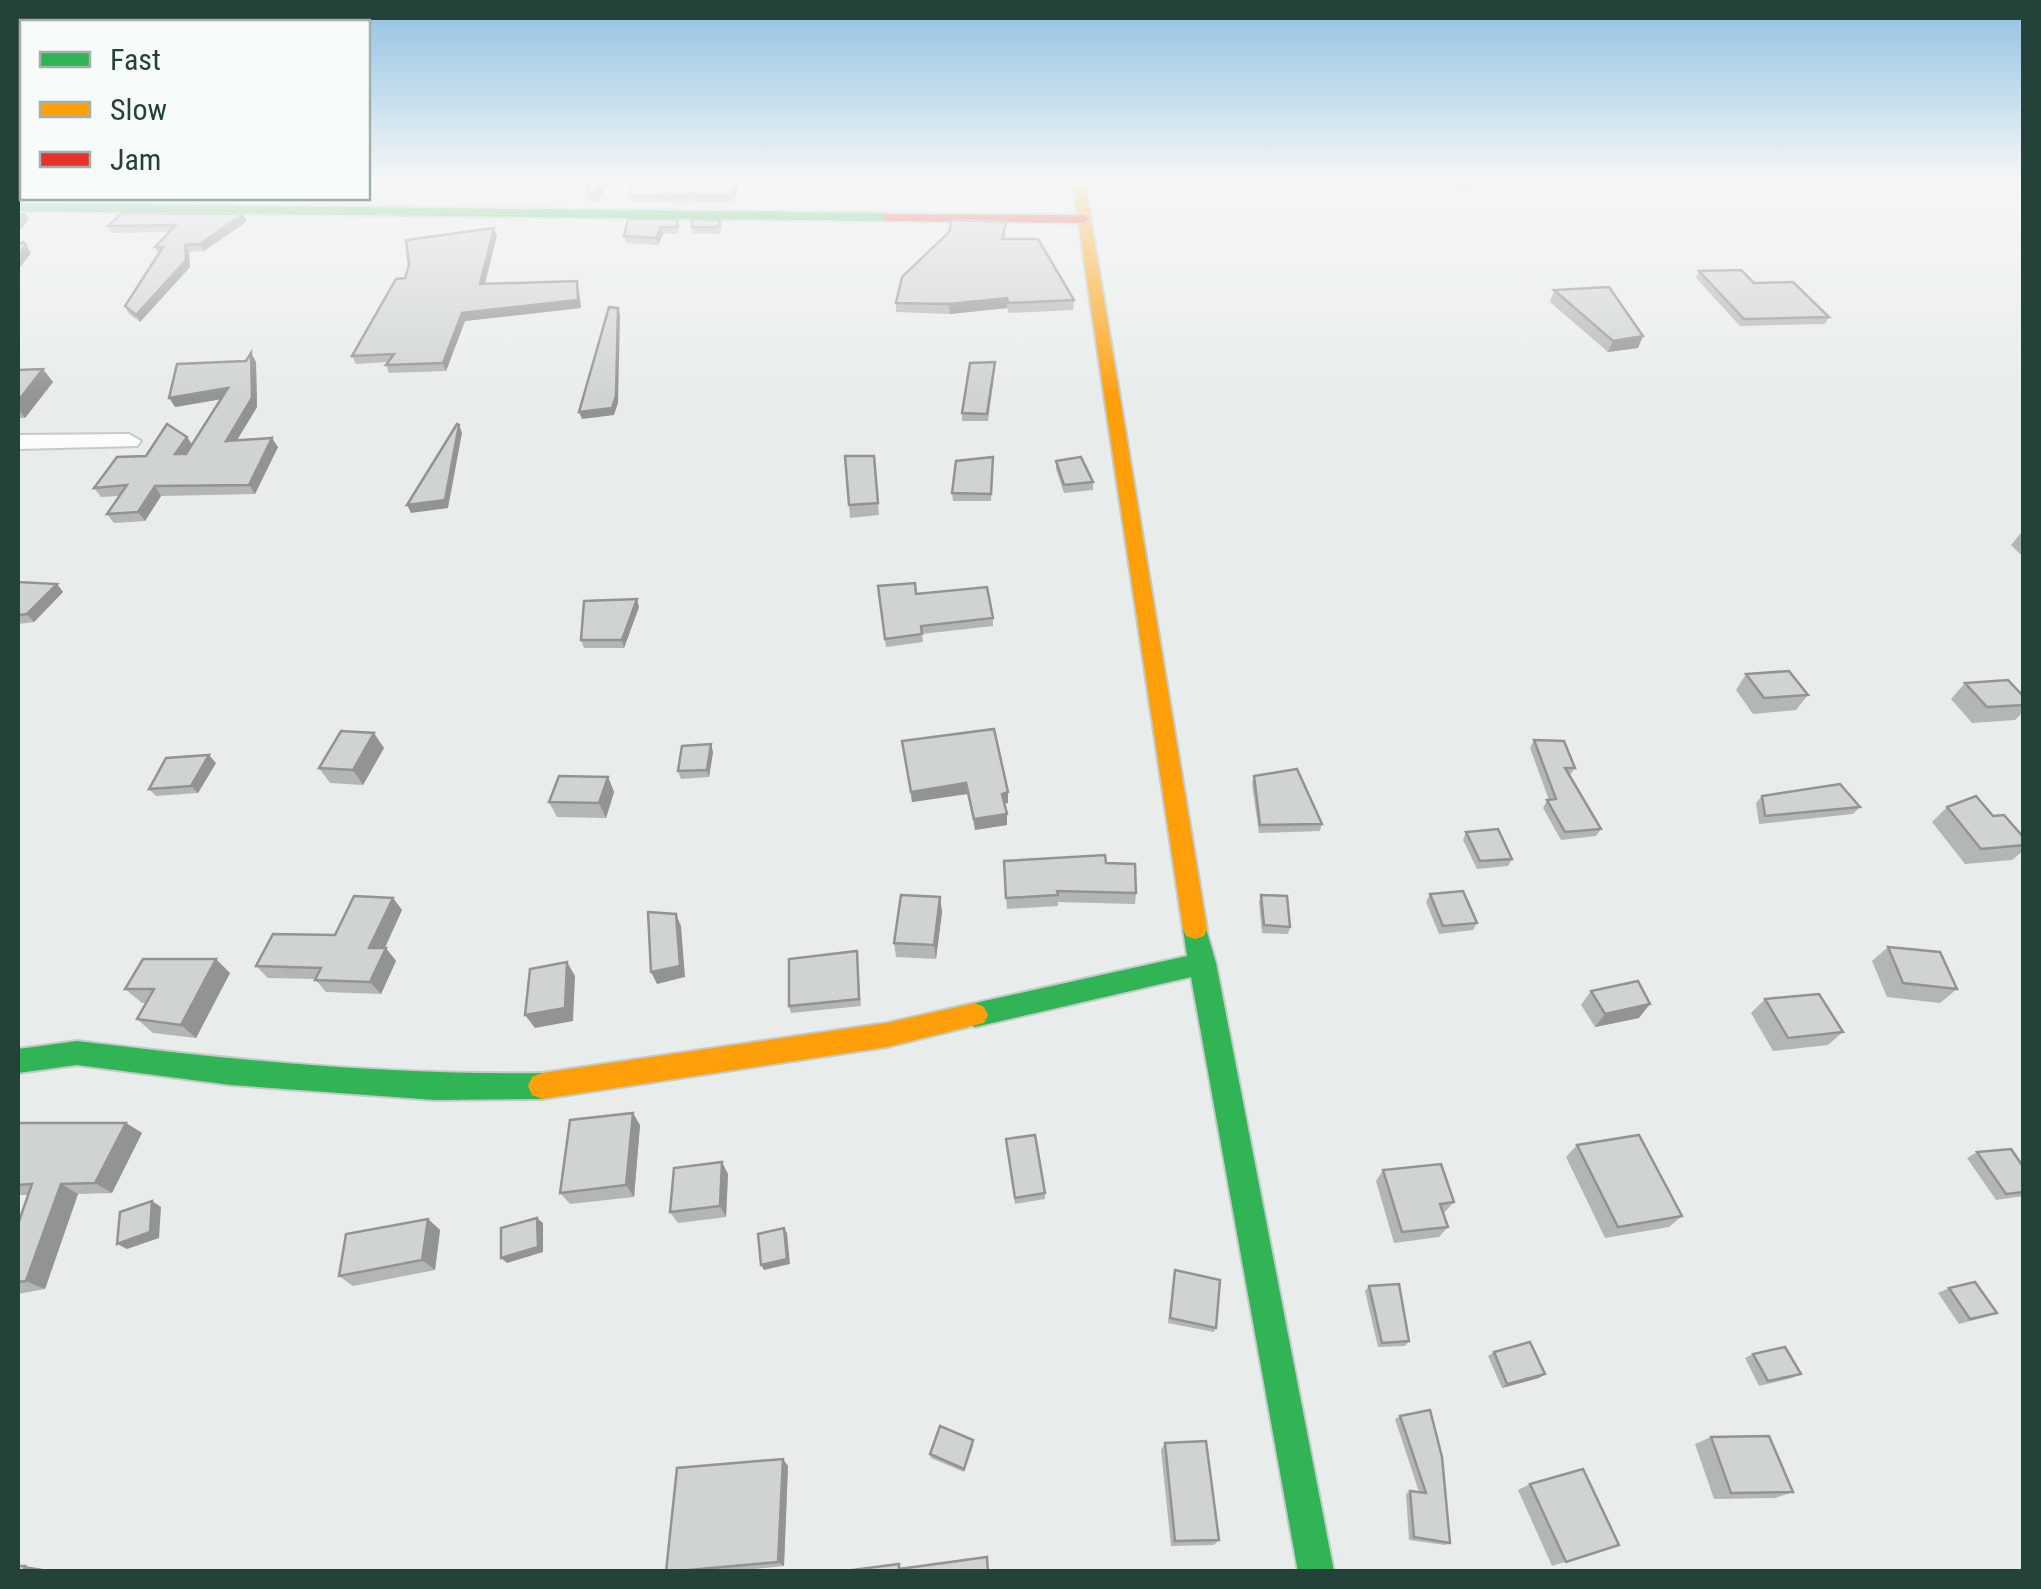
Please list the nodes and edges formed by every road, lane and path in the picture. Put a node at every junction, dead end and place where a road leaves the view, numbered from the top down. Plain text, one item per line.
1 (1090, 252) edge
2 (129, 441) dead end
3 (18, 442) edge
4 (1203, 963) junction
5 (18, 1061) edge
6 (1316, 1572) edge

1 - 4 street
2 - 3 street
4 - 5 street
4 - 6 street

